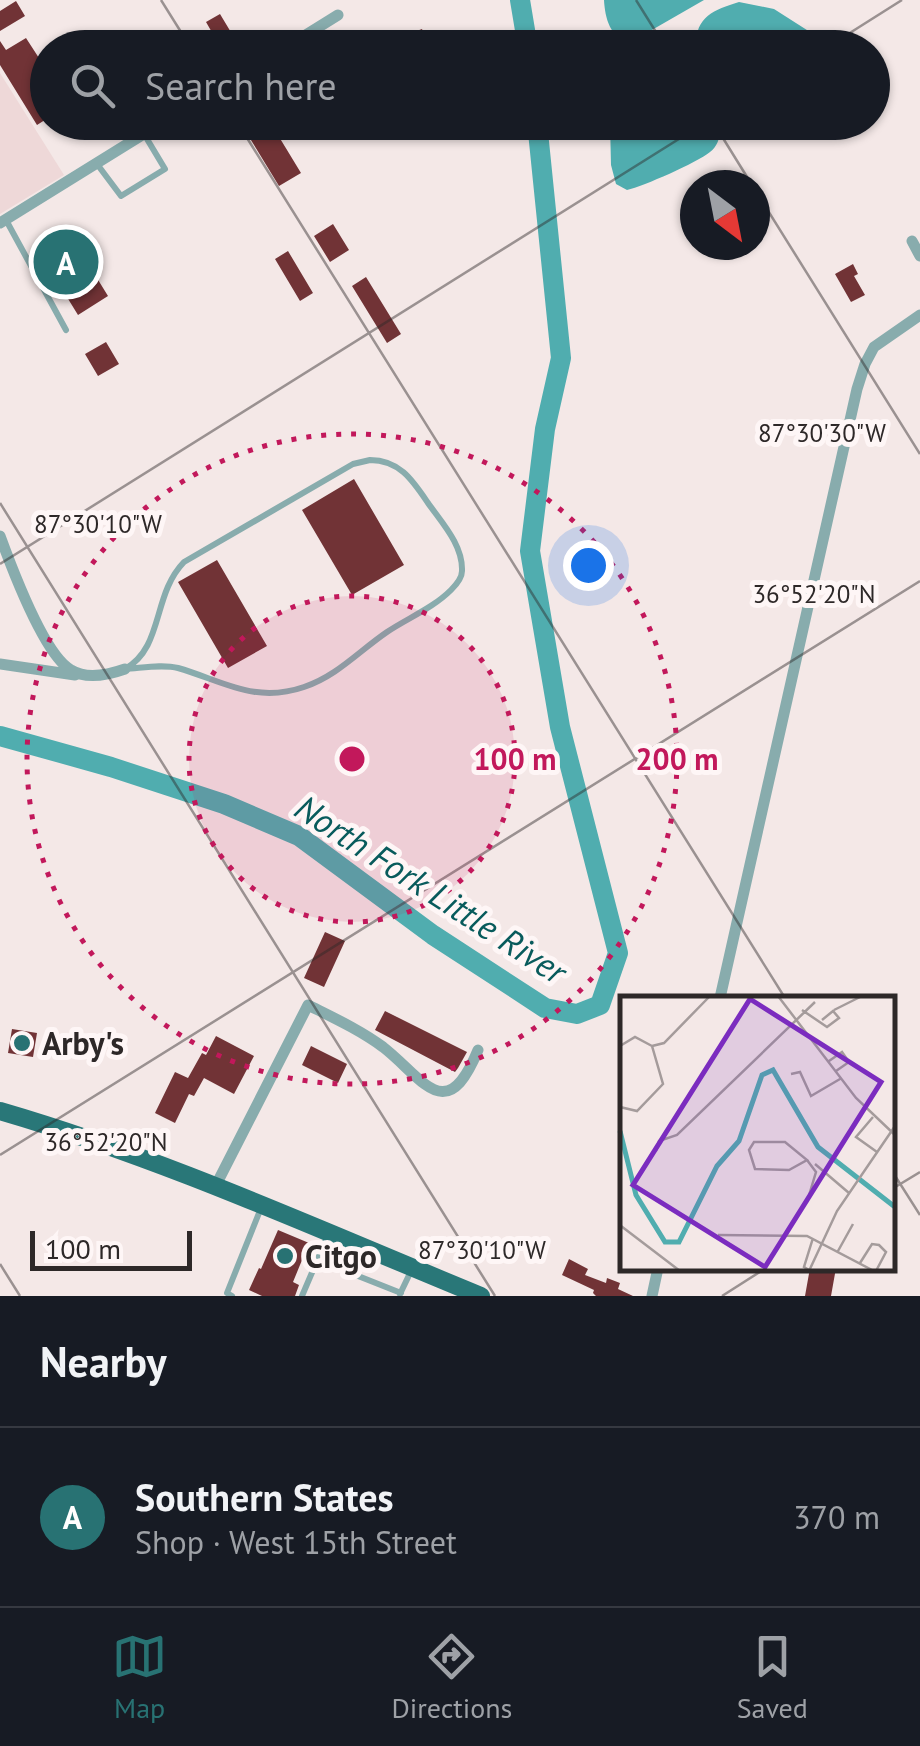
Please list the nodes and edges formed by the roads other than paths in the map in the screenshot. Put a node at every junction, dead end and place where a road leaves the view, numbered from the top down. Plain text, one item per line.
1 (338, 15) dead end
2 (314, 30) edge
3 (134, 140) edge
4 (148, 140) edge
5 (96, 164) junction
6 (3, 221) edge
7 (912, 240) dead end
8 (920, 256) edge
9 (920, 315) edge
10 (66, 330) dead end
11 (0, 536) edge
12 (0, 664) edge
13 (125, 669) junction
14 (84, 676) junction
15 (720, 996) edge
16 (478, 1050) dead end
17 (0, 1111) edge
18 (215, 1187) junction
19 (262, 1206) junction
20 (328, 1234) junction
21 (412, 1268) junction
22 (657, 1271) edge
23 (348, 1272) dead end
24 (400, 1294) edge
25 (232, 1296) edge
26 (302, 1296) edge
27 (481, 1296) edge
28 (652, 1296) edge

1 - 2 street
3 - 5 street
4 - 5 lane
5 - 6 street
6 - 10 lane
7 - 8 street
9 - 15 street
11 - 14 street
12 - 14 street
13 - 13 lane
13 - 14 street
16 - 18 street
17 - 18 main road
18 - 19 main road
19 - 20 main road
19 - 25 lane
20 - 21 main road
20 - 26 lane
21 - 24 lane
21 - 27 main road
22 - 28 street
23 - 24 lane

